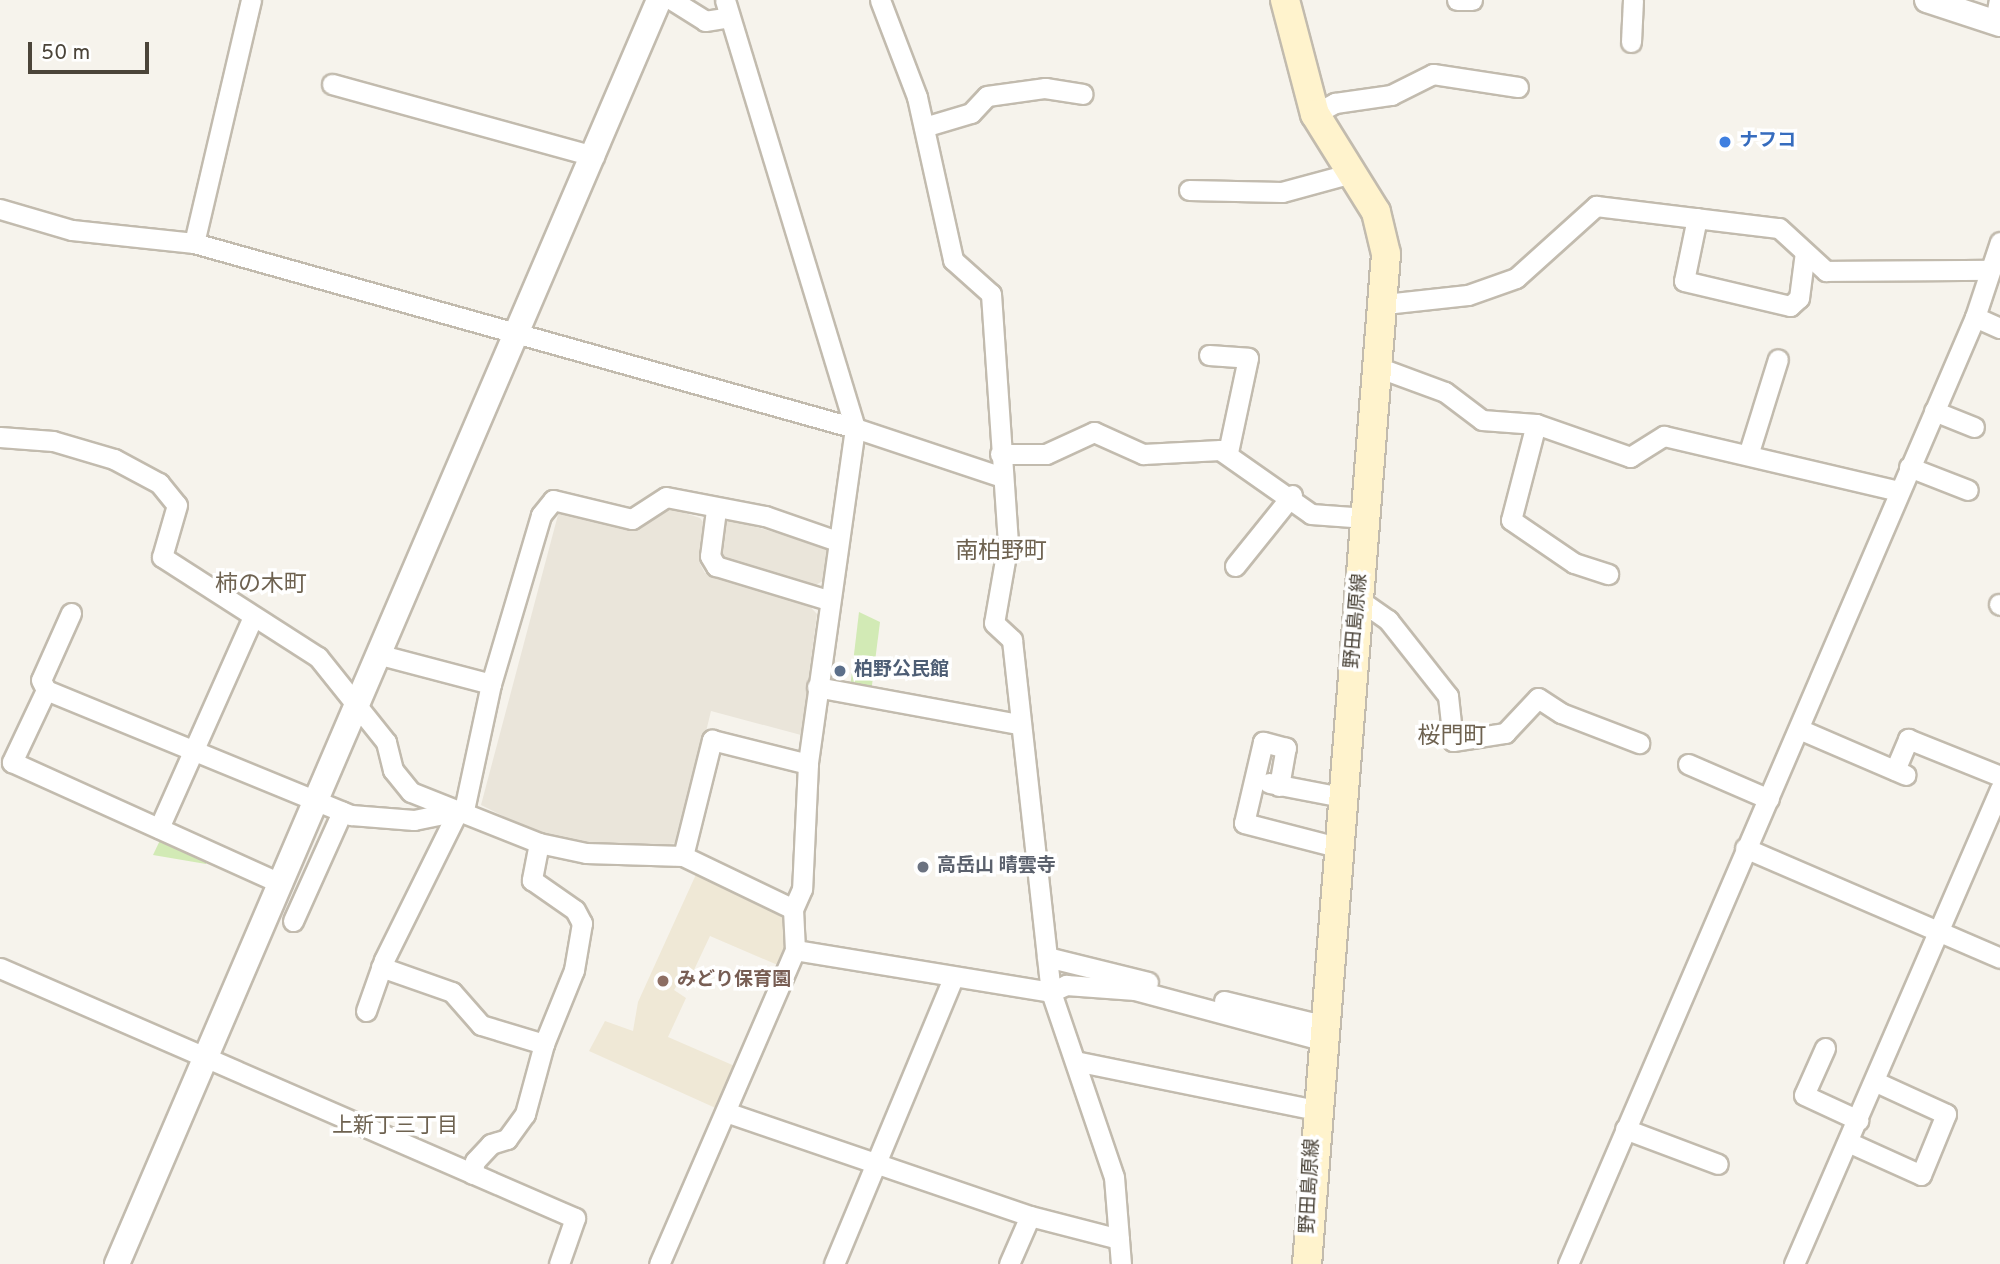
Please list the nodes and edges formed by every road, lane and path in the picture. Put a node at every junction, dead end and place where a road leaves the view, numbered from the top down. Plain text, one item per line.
1 (251, 0) edge
2 (659, 0) edge
3 (672, 0) edge
4 (880, 0) edge
5 (1285, 0) edge
6 (1457, 0) edge
7 (1472, 0) edge
8 (1628, 0) edge
9 (1633, 0) edge
10 (1927, 0) edge
11 (727, 9) edge
12 (1998, 16) edge
13 (1631, 42) dead end
14 (332, 85) dead end
15 (1518, 87) dead end
16 (1083, 94) dead end
17 (1315, 114) junction
18 (925, 127) junction
19 (594, 156) junction
20 (1352, 173) junction
21 (1189, 190) dead end
22 (0, 209) edge
23 (1697, 218) junction
24 (2000, 242) edge
25 (194, 243) junction
26 (1805, 252) junction
27 (1989, 270) junction
28 (1385, 304) junction
29 (1975, 317) junction
30 (2000, 328) edge
31 (519, 333) junction
32 (1209, 355) dead end
33 (1778, 359) dead end
34 (1380, 368) junction
35 (1934, 411) junction
36 (1536, 424) junction
37 (1974, 427) dead end
38 (855, 428) junction
39 (0, 437) edge
40 (1228, 452) junction
41 (1749, 452) junction
42 (1000, 454) junction
43 (1909, 467) junction
44 (1002, 477) junction
45 (1968, 490) dead end
46 (1898, 491) junction
47 (1292, 495) junction
48 (716, 510) junction
49 (1366, 518) junction
50 (837, 541) junction
51 (1235, 566) dead end
52 (1608, 574) dead end
53 (1358, 599) junction
54 (828, 600) junction
55 (71, 613) dead end
56 (253, 617) junction
57 (377, 654) junction
58 (491, 684) junction
59 (817, 687) junction
60 (46, 690) junction
61 (358, 707) junction
62 (1018, 724) junction
63 (1799, 729) junction
64 (1639, 743) dead end
65 (197, 752) junction
66 (808, 764) junction
67 (1688, 764) dead end
68 (2000, 776) edge
69 (1254, 780) junction
70 (1279, 786) junction
71 (2000, 789) edge
72 (1342, 797) junction
73 (1769, 799) junction
74 (317, 804) junction
75 (461, 811) junction
76 (342, 812) junction
77 (159, 828) junction
78 (539, 843) junction
79 (1336, 847) junction
80 (1745, 848) junction
81 (683, 856) junction
82 (282, 884) junction
83 (793, 909) junction
84 (293, 921) dead end
85 (1939, 933) junction
86 (795, 950) junction
87 (1047, 957) junction
88 (2000, 958) edge
89 (381, 967) junction
90 (0, 968) edge
91 (952, 980) junction
92 (1051, 992) junction
93 (366, 1011) dead end
94 (1322, 1032) junction
95 (544, 1044) junction
96 (1825, 1048) dead end
97 (209, 1054) junction
98 (1075, 1060) junction
99 (1874, 1081) junction
100 (1316, 1111) junction
101 (726, 1112) junction
102 (1858, 1120) junction
103 (1625, 1129) junction
104 (1848, 1142) junction
105 (877, 1163) junction
106 (1718, 1164) dead end
107 (472, 1174) junction
108 (1030, 1216) junction
109 (1119, 1239) junction
110 (117, 1264) edge
111 (559, 1264) edge
112 (659, 1264) edge
113 (834, 1264) edge
114 (1009, 1264) edge
115 (1121, 1264) edge
116 (1307, 1264) edge
117 (1568, 1264) edge
118 (1794, 1264) edge

1 - 25 street
2 - 19 street
3 - 11 street
4 - 18 street
5 - 17 main road, 野田島原線
6 - 7 street
8 - 9 street
9 - 13 street
10 - 12 street
11 - 38 street
14 - 19 street
15 - 17 street
16 - 18 street
17 - 20 main road, 野田島原線
18 - 42 street
19 - 31 street
20 - 21 street
20 - 28 main road, 野田島原線
22 - 25 street
23 - 26 street
23 - 26 street
23 - 28 street
24 - 27 street
25 - 31 street
26 - 27 street
27 - 29 street
28 - 34 main road, 野田島原線
29 - 30 street
29 - 35 street
31 - 38 street
31 - 57 street
32 - 40 street
33 - 41 street
34 - 36 street
34 - 49 main road, 野田島原線
35 - 37 street
35 - 43 street
36 - 41 street
36 - 52 street
38 - 44 street
38 - 50 street
39 - 56 street
40 - 42 street
40 - 47 street
41 - 46 street
42 - 44 street
43 - 45 street
43 - 46 street
44 - 62 street
46 - 63 street
47 - 49 street
47 - 51 street
48 - 50 street
48 - 54 street
48 - 58 street
49 - 53 main road, 野田島原線
50 - 54 street
53 - 64 street
53 - 72 main road, 野田島原線
54 - 59 street
55 - 60 street
56 - 61 street
56 - 65 street
57 - 58 street
57 - 61 street
58 - 75 street
59 - 62 street
59 - 66 street
60 - 65 street
60 - 77 street
61 - 74 street
61 - 75 street
62 - 87 street
63 - 68 street
63 - 73 street
65 - 74 street
65 - 77 street
66 - 81 street
66 - 83 street
67 - 73 street
69 - 70 street
69 - 70 street
69 - 79 street
70 - 72 street
71 - 85 street
72 - 79 main road, 野田島原線
73 - 80 street
74 - 76 street
74 - 82 street
75 - 76 street
75 - 78 street
75 - 89 street
76 - 84 street
77 - 82 street
78 - 81 street
78 - 95 street
79 - 94 main road, 野田島原線
80 - 85 street
80 - 103 street
81 - 83 street
82 - 97 street
83 - 86 street
85 - 88 street
85 - 99 street
86 - 91 street
86 - 101 street
87 - 92 street
87 - 94 street
89 - 93 street
89 - 95 street
90 - 97 street
91 - 92 street
91 - 105 street
92 - 94 street
92 - 98 street
94 - 100 main road, 野田島原線
95 - 107 street
96 - 102 street
97 - 107 street
97 - 110 street
98 - 100 street
98 - 109 street
99 - 102 street
99 - 104 street
100 - 116 main road, 野田島原線
101 - 105 street
101 - 112 street
102 - 104 street
103 - 106 street
103 - 117 street
104 - 118 street
105 - 108 street
105 - 113 street
107 - 111 street
108 - 109 street
108 - 114 street
109 - 115 street

